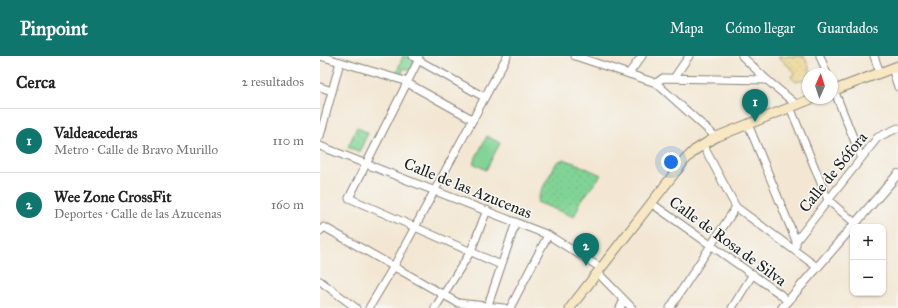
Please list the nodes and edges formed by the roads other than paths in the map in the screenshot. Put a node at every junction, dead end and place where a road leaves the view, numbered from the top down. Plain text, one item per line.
1 (320, 56) edge
2 (507, 56) edge
3 (575, 56) edge
4 (642, 56) edge
5 (689, 56) edge
6 (742, 56) edge
7 (820, 56) edge
8 (874, 56) edge
9 (417, 57) edge
10 (340, 62) junction
11 (895, 67) edge
12 (825, 68) edge
13 (629, 73) junction
14 (880, 73) junction
15 (674, 78) junction
16 (767, 80) junction
17 (407, 83) junction
18 (656, 83) junction
19 (320, 87) edge
20 (838, 87) edge
21 (898, 87) edge
22 (332, 91) junction
23 (484, 97) junction
24 (838, 101) edge
25 (802, 103) edge
26 (794, 106) junction
27 (472, 119) junction
28 (748, 124) junction
29 (898, 128) edge
30 (320, 136) edge
31 (716, 137) junction
32 (703, 145) junction
33 (320, 146) edge
34 (861, 158) junction
35 (366, 163) junction
36 (898, 174) edge
37 (435, 190) junction
38 (828, 200) junction
39 (651, 203) junction
40 (736, 207) junction
41 (487, 210) junction
42 (516, 222) junction
43 (855, 223) junction
44 (415, 227) junction
45 (322, 229) edge
46 (548, 235) junction
47 (796, 241) junction
48 (711, 245) junction
49 (793, 250) junction
50 (471, 251) junction
51 (500, 264) junction
52 (394, 266) junction
53 (817, 268) junction
54 (599, 271) junction
55 (753, 274) junction
56 (320, 281) edge
57 (444, 294) junction
58 (624, 300) junction
59 (785, 305) edge
60 (487, 307) edge
61 (356, 308) edge
62 (369, 308) edge
63 (435, 308) edge
64 (504, 308) edge
65 (510, 308) edge
66 (570, 308) edge
67 (620, 308) edge
68 (632, 308) edge
69 (670, 308) edge
70 (732, 308) edge
71 (794, 308) edge

1 - 10 street
2 - 23 street
3 - 13 street
4 - 13 street
5 - 15 street
6 - 16 street
7 - 12 street
8 - 14 street
9 - 17 street
9 - 23 street
10 - 17 street
10 - 22 street
11 - 14 main road
11 - 21 street
13 - 18 street
14 - 20 main road
15 - 16 street
15 - 18 street
16 - 26 street
17 - 27 street
17 - 35 street
18 - 31 street
19 - 22 street
22 - 30 street
23 - 27 street
24 - 34 street
25 - 26 main road
26 - 28 main road
26 - 38 street
27 - 37 street
28 - 31 main road
28 - 47 street
29 - 34 street, Calle de Sófora
31 - 32 main road
32 - 39 main road
32 - 40 street
33 - 35 street, Calle de las Azucenas
34 - 38 street, Calle de Sófora
35 - 37 street, Calle de las Azucenas
35 - 44 street
36 - 43 street
37 - 41 street, Calle de las Azucenas
37 - 44 street
38 - 43 street
38 - 47 street, Calle de Sófora
39 - 48 street, Calle de Rosa de Silva
39 - 54 main road
40 - 48 street
40 - 49 street
41 - 42 street, Calle de las Azucenas
41 - 50 street
42 - 46 street, Calle de las Azucenas
42 - 51 street
43 - 53 street
44 - 50 street
44 - 52 street
45 - 52 street
46 - 54 street, Calle de las Azucenas
46 - 65 street
47 - 49 street, Calle de Sófora
48 - 55 street, Calle de Rosa de Silva
48 - 69 street
49 - 53 street
50 - 51 street
50 - 57 street
51 - 60 street
52 - 57 street
52 - 62 street
53 - 59 street
54 - 58 street, Calle de las Azucenas
54 - 66 main road
55 - 59 street, Calle de Rosa de Silva
55 - 70 street
56 - 61 street
57 - 60 street
57 - 63 street
58 - 67 street
58 - 68 street, Calle de las Azucenas
59 - 71 street
60 - 64 street

